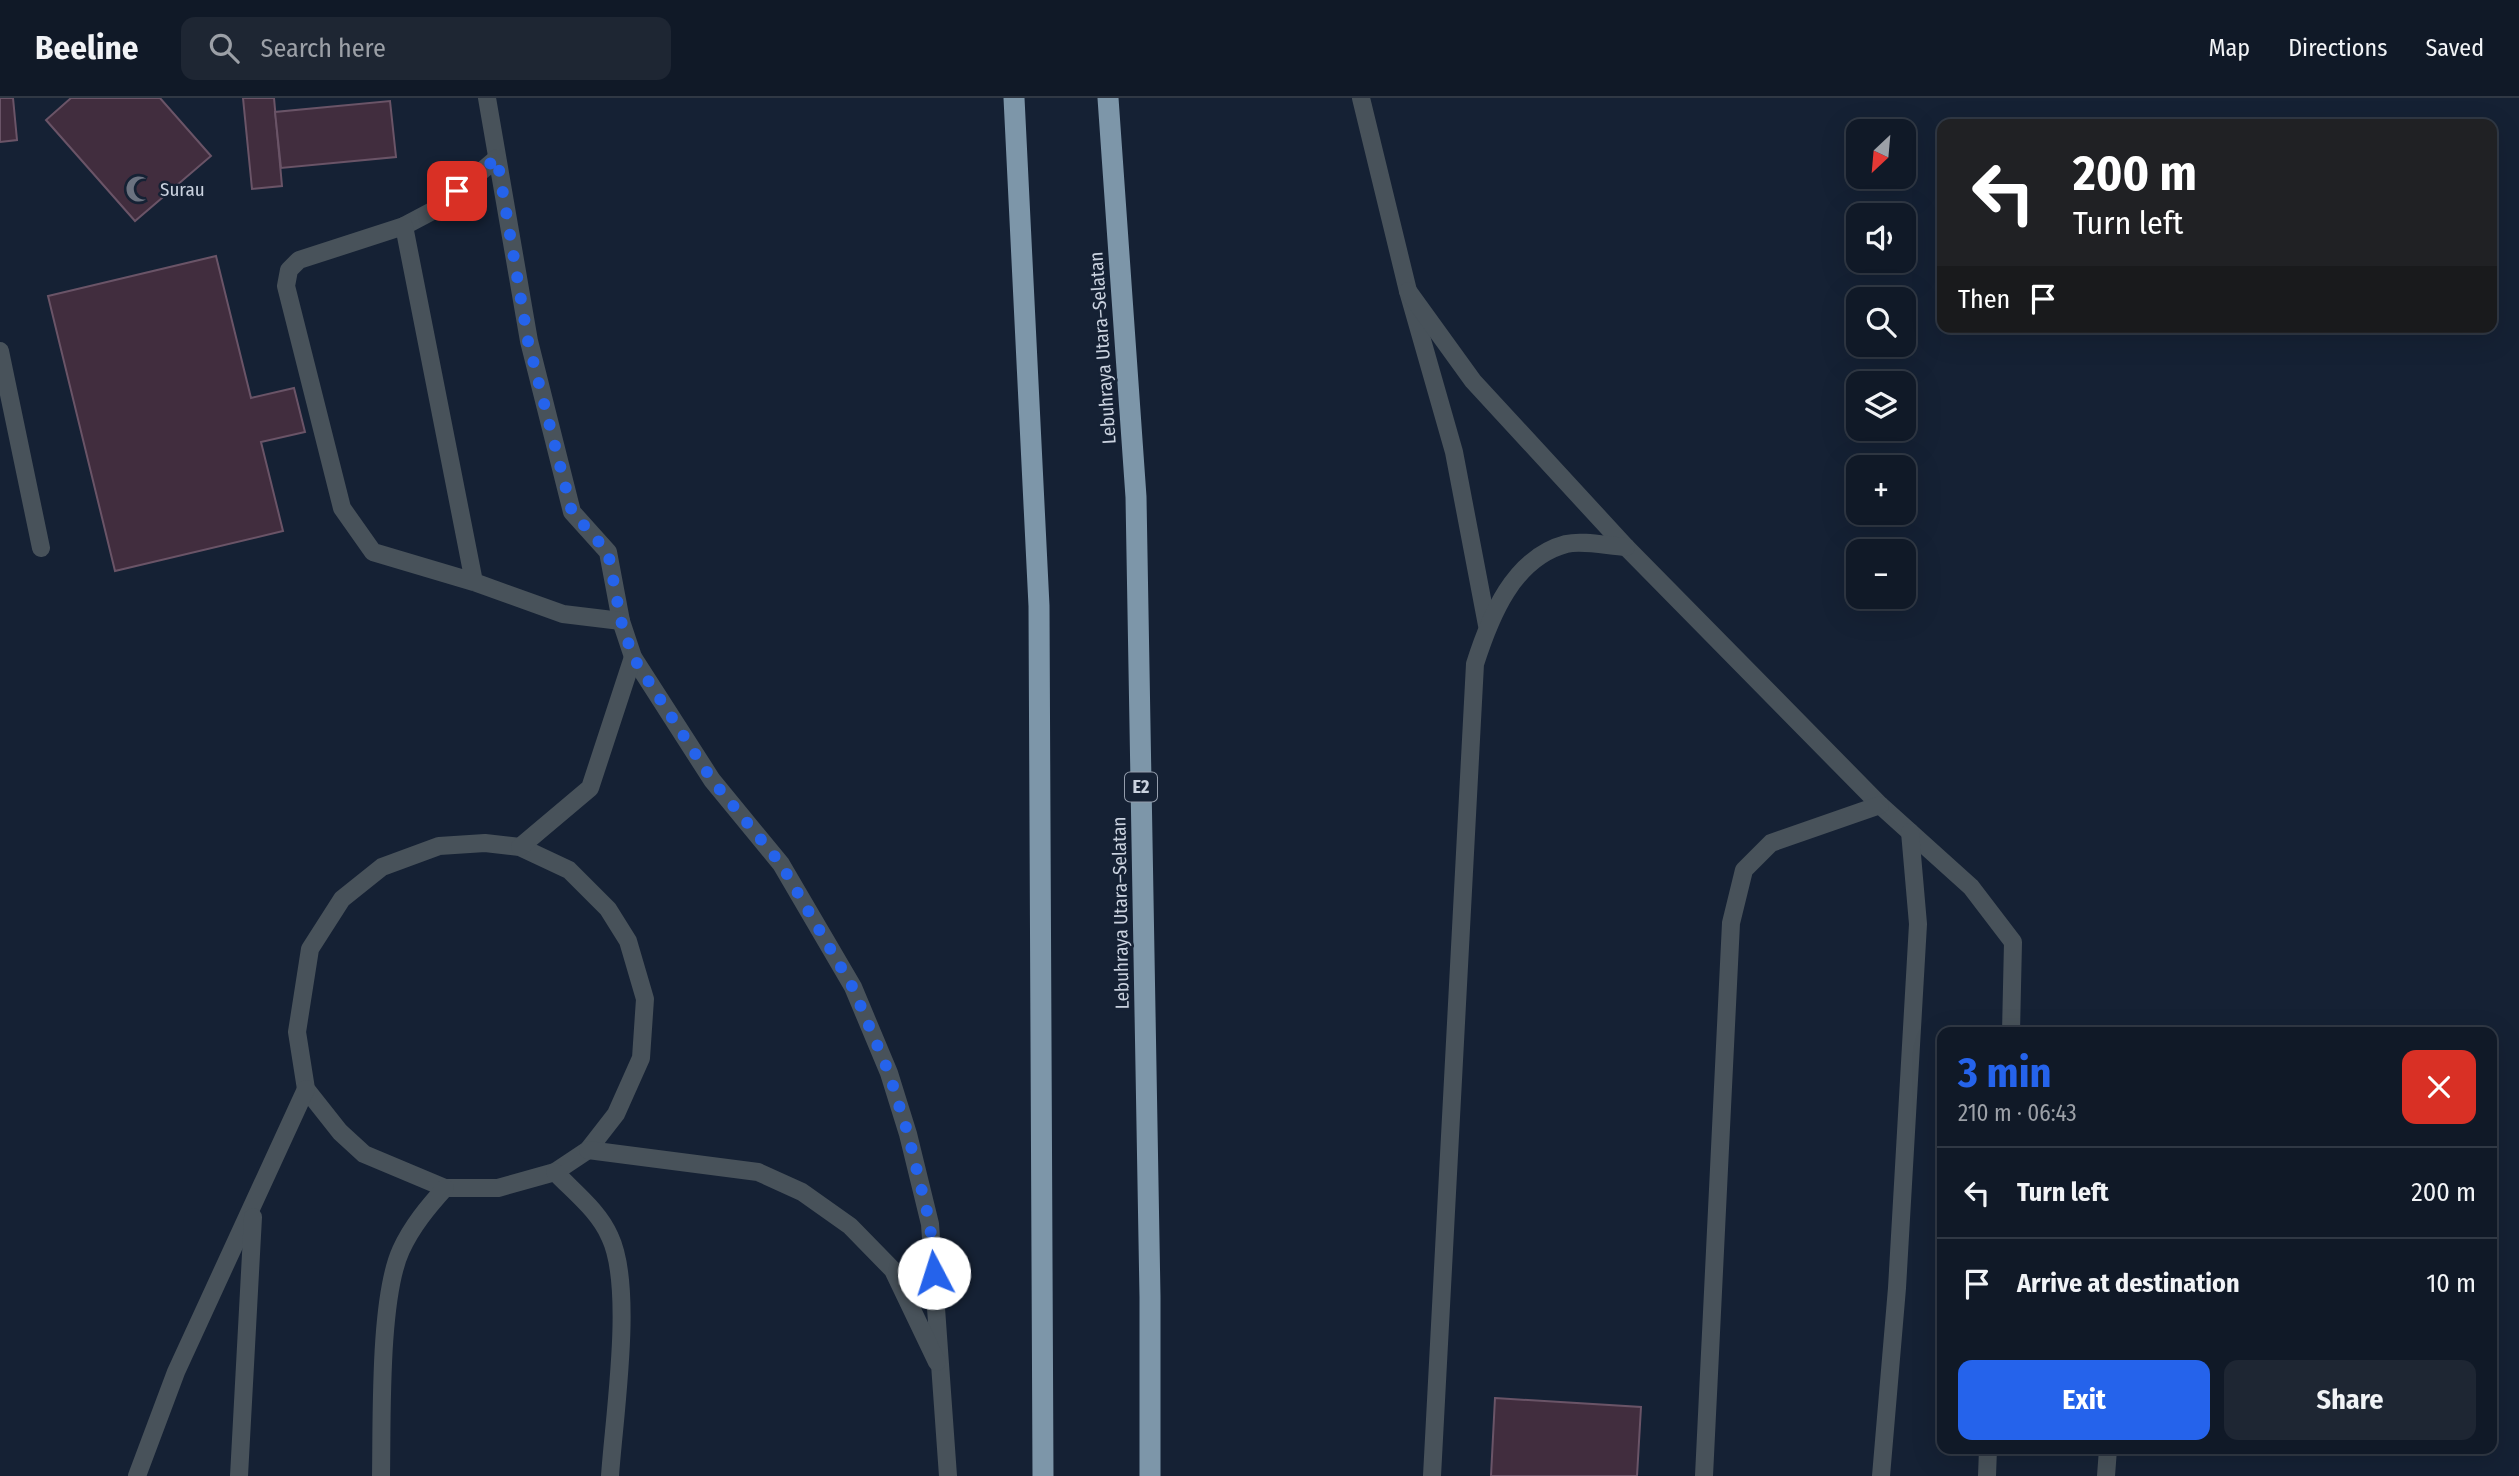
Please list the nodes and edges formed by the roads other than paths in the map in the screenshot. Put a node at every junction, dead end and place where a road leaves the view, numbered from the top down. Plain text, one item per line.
1 (487, 98) edge
2 (1014, 98) edge
3 (1108, 98) edge
4 (1361, 98) edge
5 (497, 158) junction
6 (404, 226) junction
7 (1408, 291) junction
8 (0, 351) edge
9 (1626, 547) junction
10 (41, 548) dead end
11 (474, 582) junction
12 (621, 621) junction
13 (1487, 625) junction
14 (633, 657) junction
15 (1881, 805) junction
16 (1910, 832) junction
17 (520, 847) junction
18 (2011, 1027) edge
19 (306, 1089) junction
20 (588, 1150) junction
21 (555, 1172) junction
22 (444, 1188) junction
23 (254, 1209) junction
24 (942, 1371) junction
25 (1988, 1454) edge
26 (2108, 1454) edge
27 (137, 1476) edge
28 (239, 1476) edge
29 (380, 1476) edge
30 (610, 1476) edge
31 (948, 1476) edge
32 (1043, 1476) edge
33 (1150, 1476) edge
34 (1432, 1476) edge
35 (1704, 1476) edge
36 (1881, 1476) edge
37 (1987, 1476) edge
38 (2106, 1476) edge

1 - 5 lane
2 - 32 highway
3 - 33 highway, Lebuhraya Utara–Selatan / E2
4 - 7 lane
5 - 6 lane
5 - 12 lane
6 - 11 lane
6 - 11 lane
7 - 9 lane
7 - 13 lane
8 - 10 lane
9 - 13 lane
9 - 15 lane
11 - 12 lane
12 - 14 lane
13 - 34 lane
14 - 17 lane
14 - 24 lane
15 - 16 lane
15 - 35 lane
16 - 18 lane
16 - 36 lane
17 - 19 lane
17 - 20 lane
19 - 22 lane
19 - 23 lane
20 - 21 lane
20 - 24 lane
21 - 22 lane
21 - 30 lane
22 - 29 lane
23 - 27 lane
23 - 28 lane
24 - 31 lane
25 - 37 lane
26 - 38 lane

